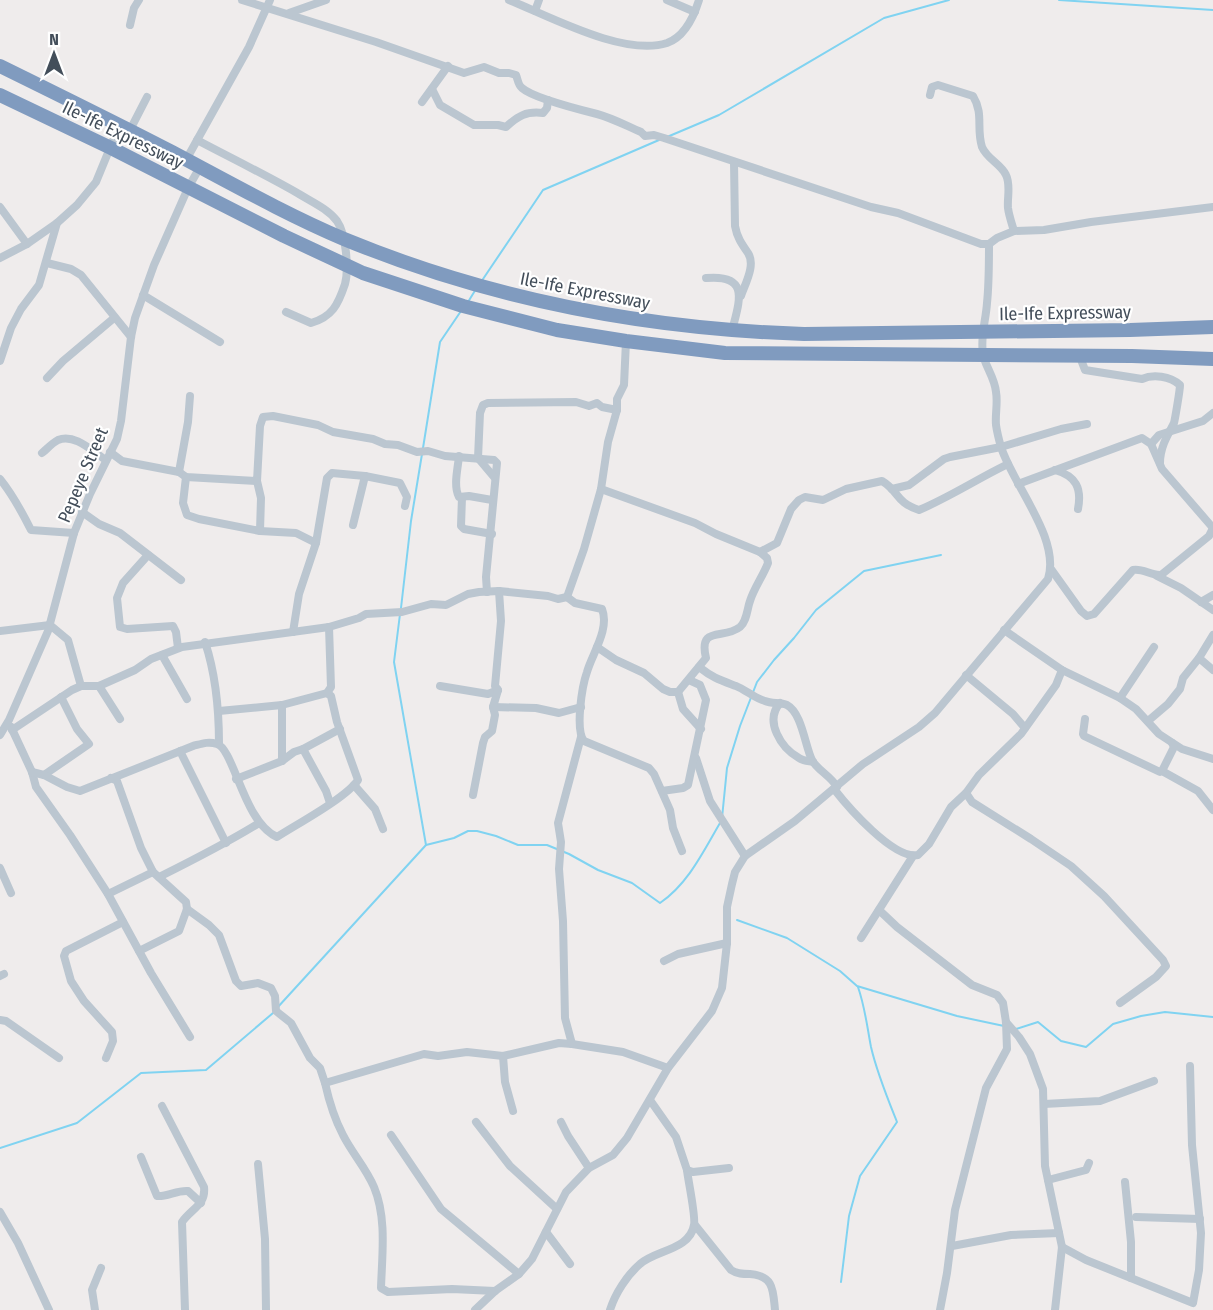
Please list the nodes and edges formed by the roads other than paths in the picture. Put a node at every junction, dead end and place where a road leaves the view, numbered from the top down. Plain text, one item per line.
1 (139, 0) edge
2 (242, 0) edge
3 (326, 0) edge
4 (509, 0) edge
5 (539, 0) edge
6 (667, 0) edge
7 (699, 0) edge
8 (268, 4) edge
9 (535, 10) junction
10 (695, 12) junction
11 (287, 14) junction
12 (130, 25) dead end
13 (0, 66) edge
14 (448, 66) junction
15 (34, 83) junction
16 (432, 89) junction
17 (0, 95) edge
18 (930, 95) dead end
19 (147, 97) dead end
20 (548, 100) junction
21 (422, 102) dead end
22 (23, 106) junction
23 (125, 128) junction
24 (197, 140) junction
25 (111, 148) junction
26 (186, 160) junction
27 (734, 162) junction
28 (200, 167) junction
29 (188, 188) junction
30 (0, 207) edge
31 (1213, 207) edge
32 (57, 223) junction
33 (1014, 231) junction
34 (343, 238) junction
35 (27, 244) junction
36 (989, 244) junction
37 (0, 258) edge
38 (47, 263) junction
39 (348, 266) junction
40 (706, 278) dead end
41 (143, 295) junction
42 (741, 296) junction
43 (286, 312) dead end
44 (114, 318) junction
45 (1213, 327) edge
46 (1130, 330) junction
47 (729, 331) junction
48 (983, 333) junction
49 (131, 337) junction
50 (626, 341) junction
51 (220, 342) dead end
52 (725, 353) junction
53 (982, 356) junction
54 (1132, 356) junction
55 (1080, 357) junction
56 (1213, 359) edge
57 (0, 361) edge
58 (47, 378) dead end
59 (190, 396) dead end
60 (617, 410) junction
61 (1213, 413) edge
62 (1087, 424) dead end
63 (1168, 432) junction
64 (1151, 444) junction
65 (1001, 447) junction
66 (110, 452) junction
67 (42, 453) dead end
68 (459, 456) junction
69 (478, 458) junction
70 (106, 460) junction
71 (1008, 465) junction
72 (1161, 469) junction
73 (1054, 470) junction
74 (183, 475) junction
75 (366, 476) junction
76 (494, 477) junction
77 (0, 479) edge
78 (257, 481) junction
79 (1018, 484) junction
80 (601, 489) junction
81 (892, 489) junction
82 (462, 497) junction
83 (492, 500) junction
84 (405, 506) dead end
85 (1078, 509) dead end
86 (82, 512) junction
87 (353, 525) dead end
88 (1213, 528) edge
89 (260, 531) junction
90 (74, 533) junction
91 (492, 534) junction
92 (316, 543) junction
93 (760, 552) junction
94 (148, 555) junction
95 (1051, 569) junction
96 (1155, 576) junction
97 (1048, 579) junction
98 (181, 580) dead end
99 (1060, 582) junction
100 (499, 591) junction
101 (488, 592) junction
102 (1213, 595) edge
103 (567, 597) junction
104 (1201, 602) junction
105 (1213, 610) edge
106 (50, 625) junction
107 (329, 627) junction
108 (1004, 630) junction
109 (0, 631) edge
110 (293, 632) junction
111 (1213, 635) edge
112 (205, 642) junction
113 (597, 647) junction
114 (178, 648) junction
115 (1154, 648) dead end
116 (162, 655) junction
117 (1199, 658) junction
118 (699, 667) junction
119 (1062, 670) junction
120 (1213, 670) edge
121 (966, 675) junction
122 (689, 680) junction
123 (81, 686) junction
124 (99, 686) junction
125 (440, 686) dead end
126 (498, 690) junction
127 (678, 692) junction
128 (327, 693) junction
129 (61, 698) junction
130 (1120, 698) junction
131 (187, 699) dead end
132 (780, 703) junction
133 (282, 705) junction
134 (493, 707) junction
135 (581, 707) junction
136 (219, 711) junction
137 (120, 719) dead end
138 (1085, 719) dead end
139 (9, 720) junction
140 (1148, 721) junction
141 (1025, 728) junction
142 (340, 729) junction
143 (701, 729) junction
144 (12, 730) junction
145 (0, 735) edge
146 (580, 737) junction
147 (1172, 742) junction
148 (219, 744) junction
149 (303, 749) junction
150 (180, 751) junction
151 (1213, 759) edge
152 (282, 761) junction
153 (813, 762) junction
154 (695, 770) junction
155 (1162, 771) junction
156 (32, 772) junction
157 (44, 775) junction
158 (111, 778) junction
159 (236, 779) junction
160 (354, 785) junction
161 (836, 788) junction
162 (662, 791) junction
163 (966, 793) junction
164 (473, 795) dead end
165 (330, 803) junction
166 (1213, 810) edge
167 (259, 823) junction
168 (382, 829) dead end
169 (226, 843) junction
170 (682, 852) dead end
171 (745, 856) junction
172 (914, 856) junction
173 (0, 867) edge
174 (156, 874) junction
175 (11, 893) dead end
176 (108, 894) junction
177 (187, 909) junction
178 (879, 910) junction
179 (123, 922) junction
180 (861, 938) dead end
181 (727, 943) junction
182 (139, 951) junction
183 (664, 961) dead end
184 (1120, 1003) dead end
185 (0, 1020) edge
186 (1006, 1022) junction
187 (190, 1036) dead end
188 (572, 1044) junction
189 (503, 1056) junction
190 (59, 1058) dead end
191 (106, 1058) dead end
192 (1190, 1066) dead end
193 (668, 1068) junction
194 (1154, 1081) dead end
195 (325, 1083) junction
196 (650, 1100) junction
197 (1044, 1104) junction
198 (162, 1106) dead end
199 (513, 1111) dead end
200 (476, 1122) dead end
201 (561, 1122) dead end
202 (391, 1135) dead end
203 (141, 1157) dead end
204 (1089, 1163) dead end
205 (258, 1164) dead end
206 (589, 1168) junction
207 (729, 1168) dead end
208 (687, 1170) junction
209 (1048, 1180) junction
210 (1125, 1182) dead end
211 (201, 1203) junction
212 (557, 1209) junction
213 (0, 1212) edge
214 (1136, 1217) dead end
215 (1200, 1219) junction
216 (694, 1225) junction
217 (546, 1232) junction
218 (1059, 1233) junction
219 (952, 1246) junction
220 (1062, 1247) junction
221 (570, 1264) dead end
222 (101, 1268) dead end
223 (519, 1274) junction
224 (1131, 1278) junction
225 (495, 1291) junction
226 (49, 1310) edge
227 (95, 1310) edge
228 (185, 1310) edge
229 (266, 1310) edge
230 (475, 1310) edge
231 (610, 1310) edge
232 (775, 1310) edge
233 (940, 1310) edge
234 (1055, 1310) edge

1 - 12 street
2 - 8 street
3 - 11 street
4 - 9 street
5 - 9 street
6 - 10 street
7 - 10 street
8 - 11 street
8 - 24 street
9 - 10 street
11 - 14 street
13 - 15 highway, Ile-Ife Expressway
14 - 16 street
14 - 20 street
15 - 22 highway
15 - 23 highway, Ile-Ife Expressway
16 - 20 street
16 - 21 street
17 - 22 highway, Ile-Ife Expressway
18 - 33 street
19 - 23 street
20 - 27 street
22 - 25 highway, Ile-Ife Expressway
23 - 25 street
23 - 26 highway, Ile-Ife Expressway
24 - 26 street
24 - 34 street
25 - 29 highway, Ile-Ife Expressway
25 - 32 street
26 - 28 highway, Ile-Ife Expressway
27 - 36 street
27 - 42 street
28 - 29 street, Pepeye Street
28 - 34 highway, Ile-Ife Expressway
29 - 39 highway, Ile-Ife Expressway
29 - 41 street, Pepeye Street
30 - 35 street
31 - 33 street
32 - 35 street
32 - 38 street
33 - 36 street
34 - 39 street
34 - 47 highway, Ile-Ife Expressway
35 - 37 street
36 - 48 street
38 - 44 street
38 - 57 street
39 - 43 street
39 - 50 highway, Ile-Ife Expressway
40 - 42 street
41 - 49 street, Pepeye Street
41 - 51 street
42 - 47 street
44 - 49 street
44 - 58 street
45 - 46 highway, Ile-Ife Expressway
46 - 48 highway, Ile-Ife Expressway
46 - 54 highway
47 - 48 highway, Ile-Ife Expressway
47 - 52 highway
48 - 53 street
49 - 66 street, Pepeye Street
50 - 52 highway, Ile-Ife Expressway
50 - 60 street
52 - 53 highway, Ile-Ife Expressway
53 - 55 highway, Ile-Ife Expressway
53 - 65 street
54 - 55 highway, Ile-Ife Expressway
54 - 56 highway, Ile-Ife Expressway
55 - 63 street
59 - 74 street
60 - 69 street
60 - 80 street
61 - 63 street
62 - 65 street
63 - 64 street
63 - 72 street
64 - 72 street
64 - 73 street
65 - 71 street
65 - 81 street
66 - 70 street, Pepeye Street
66 - 74 street
67 - 70 street
68 - 69 street
68 - 78 street
68 - 82 street
69 - 76 street
69 - 76 street
70 - 86 street, Pepeye Street
71 - 79 street
71 - 81 street
72 - 88 street
73 - 79 street
73 - 85 street
74 - 78 street
74 - 89 street
75 - 84 street
75 - 87 street
75 - 92 street
76 - 83 street
77 - 90 street
78 - 89 street
79 - 95 street
80 - 93 street
80 - 103 street
81 - 93 street
82 - 83 street
82 - 91 street
83 - 91 street
86 - 90 street, Pepeye Street
86 - 94 street
88 - 96 street
89 - 92 street
90 - 106 street, Pepeye Street
91 - 101 street
92 - 110 street
93 - 118 street
94 - 98 street
94 - 114 street
95 - 97 street
95 - 99 street
96 - 99 street
96 - 104 street
97 - 99 street
97 - 108 street
100 - 101 street
100 - 103 street
100 - 126 street
101 - 107 street
102 - 104 street
103 - 113 street
104 - 105 street
106 - 109 street
106 - 123 street
106 - 139 street, Pepeye Street
107 - 110 street
107 - 128 street
108 - 119 street
108 - 121 street
110 - 112 street
111 - 117 street
112 - 114 street
112 - 136 street
113 - 127 street
113 - 135 street
114 - 116 street
115 - 130 street
116 - 124 street
116 - 131 street
117 - 120 street
117 - 140 street
118 - 122 street
118 - 132 street
119 - 130 street
119 - 141 street
121 - 141 street
121 - 161 street
122 - 127 street
122 - 143 street
123 - 124 street
123 - 129 street
124 - 137 street
125 - 126 street
126 - 134 street
127 - 143 street
128 - 133 street
128 - 142 street
129 - 144 street
129 - 157 street
130 - 140 street
132 - 153 street
132 - 153 street
133 - 136 street
133 - 152 street
134 - 135 street
134 - 164 street
135 - 146 street
136 - 148 street
138 - 155 street
139 - 144 street
139 - 145 street, Pepeye Street
140 - 147 street
141 - 163 street
142 - 149 street
142 - 160 street
143 - 154 street
144 - 156 street
146 - 162 street
146 - 188 street
147 - 151 street
147 - 155 street
148 - 150 street
148 - 159 street
149 - 152 street
149 - 165 street
150 - 158 street
150 - 169 street
152 - 159 street
153 - 161 street
154 - 162 street
154 - 171 street
155 - 166 street
156 - 157 street
156 - 176 street
157 - 158 street
158 - 174 street
159 - 167 street
160 - 165 street
160 - 168 street
161 - 171 street
161 - 172 street
162 - 170 street
163 - 172 street
163 - 184 street
165 - 167 street
167 - 169 street
169 - 174 street
171 - 181 street
172 - 178 street
173 - 175 street
174 - 176 street
174 - 177 street
176 - 179 street
177 - 182 street
177 - 195 street
178 - 180 street
178 - 186 street
179 - 182 street
179 - 191 street
181 - 183 street
181 - 193 street
182 - 187 street
185 - 190 street
186 - 197 street
186 - 219 street
188 - 189 street
188 - 193 street
189 - 195 street
189 - 199 street
192 - 215 street
193 - 196 street
194 - 197 street
195 - 225 street
196 - 206 street
196 - 208 street
197 - 209 street
198 - 211 street
200 - 212 street
201 - 206 street
202 - 223 street
203 - 211 street
204 - 209 street
205 - 229 street
206 - 212 street
207 - 208 street
208 - 216 street
209 - 218 street
210 - 224 street
211 - 228 street
212 - 217 street
213 - 226 street
214 - 215 street
215 - 224 street
216 - 231 street
216 - 232 street
217 - 221 street
217 - 223 street
218 - 219 street
218 - 220 street
219 - 233 street
220 - 224 street
220 - 234 street
222 - 227 street
223 - 225 street
225 - 230 street

